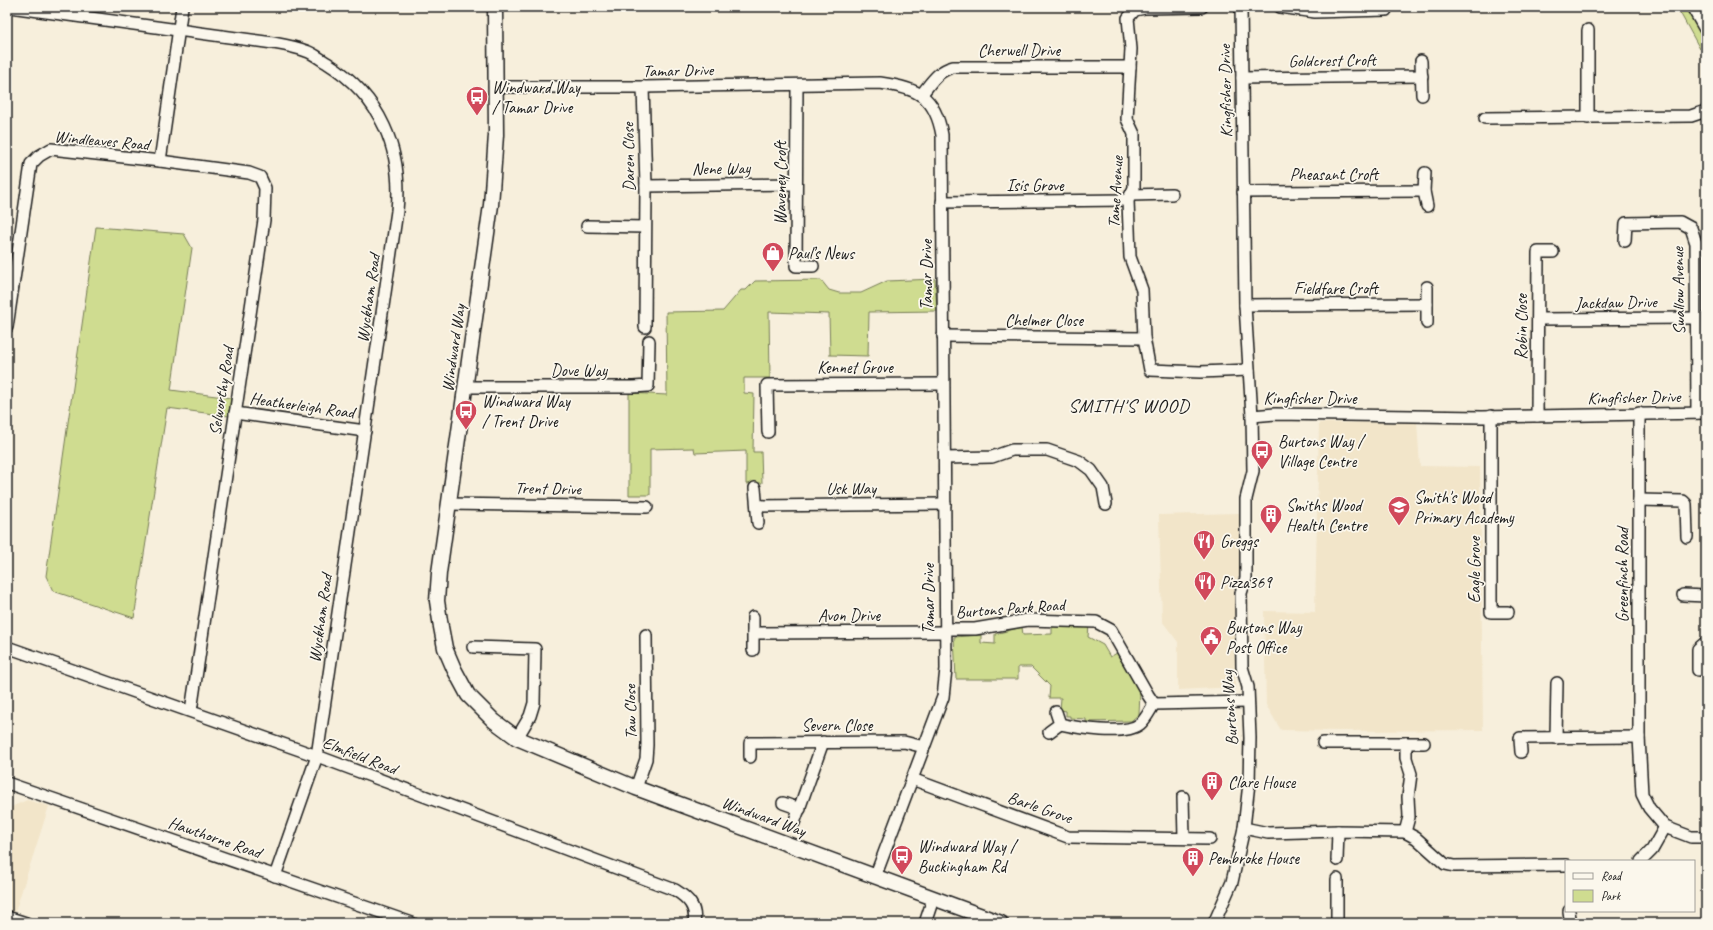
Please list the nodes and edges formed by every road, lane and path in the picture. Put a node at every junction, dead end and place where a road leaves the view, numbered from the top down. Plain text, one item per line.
1 (10, 7) edge
2 (182, 7) edge
3 (495, 7) edge
4 (1202, 7) edge
5 (1241, 7) edge
6 (1280, 7) edge
7 (1387, 7) edge
8 (1694, 7) edge
9 (1706, 28) edge
10 (179, 29) junction
11 (1588, 30) dead end
12 (1421, 61) dead end
13 (1130, 67) junction
14 (1422, 76) junction
15 (1242, 78) junction
16 (797, 85) junction
17 (496, 87) junction
18 (643, 87) junction
19 (921, 95) junction
20 (1422, 95) dead end
21 (1706, 111) edge
22 (1484, 118) dead end
23 (1588, 118) junction
24 (160, 161) junction
25 (1425, 173) dead end
26 (796, 184) junction
27 (646, 186) junction
28 (1424, 191) junction
29 (1243, 192) junction
30 (1172, 194) dead end
31 (1130, 197) junction
32 (942, 202) junction
33 (1427, 206) dead end
34 (587, 226) dead end
35 (645, 227) junction
36 (1625, 241) dead end
37 (1553, 252) dead end
38 (813, 266) dead end
39 (1427, 287) dead end
40 (1427, 304) junction
41 (1245, 305) junction
42 (1695, 318) junction
43 (1538, 320) junction
44 (1427, 323) dead end
45 (7, 327) edge
46 (645, 327) dead end
47 (943, 336) junction
48 (1144, 338) junction
49 (649, 341) dead end
50 (1249, 370) junction
51 (943, 384) junction
52 (465, 387) junction
53 (235, 413) junction
54 (1639, 413) junction
55 (1701, 413) edge
56 (1252, 416) junction
57 (1491, 416) junction
58 (1537, 416) junction
59 (365, 430) junction
60 (768, 432) dead end
61 (945, 458) junction
62 (756, 488) dead end
63 (1639, 500) junction
64 (448, 504) junction
65 (945, 504) junction
66 (1106, 504) dead end
67 (757, 506) junction
68 (647, 507) dead end
69 (758, 523) dead end
70 (1687, 537) dead end
71 (1683, 595) dead end
72 (1706, 596) edge
73 (1508, 612) dead end
74 (753, 617) dead end
75 (946, 630) junction
76 (753, 633) junction
77 (646, 635) dead end
78 (1706, 642) edge
79 (7, 647) edge
80 (473, 648) dead end
81 (753, 650) dead end
82 (1698, 670) dead end
83 (1556, 684) dead end
84 (1248, 702) junction
85 (1154, 704) junction
86 (191, 711) junction
87 (1056, 712) dead end
88 (1060, 724) junction
89 (1049, 732) dead end
90 (1638, 737) junction
91 (517, 738) junction
92 (1556, 738) junction
93 (823, 742) junction
94 (1323, 743) dead end
95 (1406, 743) junction
96 (1424, 743) dead end
97 (924, 747) junction
98 (1521, 752) dead end
99 (317, 756) junction
100 (750, 757) dead end
101 (912, 779) junction
102 (7, 783) edge
103 (636, 788) junction
104 (1183, 797) dead end
105 (783, 803) dead end
106 (800, 809) junction
107 (794, 823) dead end
108 (1665, 827) junction
109 (1244, 828) junction
110 (1338, 831) junction
111 (1405, 832) junction
112 (1706, 837) edge
113 (1184, 838) junction
114 (1210, 839) dead end
115 (1337, 860) dead end
116 (1642, 860) edge
117 (1565, 865) edge
118 (275, 876) junction
119 (875, 877) junction
120 (1337, 879) dead end
121 (934, 899) junction
122 (7, 917) edge
123 (26, 923) edge
124 (412, 923) edge
125 (694, 923) edge
126 (925, 923) edge
127 (1001, 923) edge
128 (1214, 923) edge
129 (1337, 923) edge

1 - 10 street, Wyckham Road
2 - 10 street, Windleaves Road
3 - 17 street, Windward Way
4 - 13 street, Tame Avenue
5 - 15 street, Kingfisher Drive
6 - 7 street
8 - 9 street
10 - 24 street, Windleaves Road
10 - 59 street, Wyckham Road
11 - 23 street
12 - 14 street
13 - 19 street, Cherwell Drive
13 - 31 street, Tame Avenue
14 - 15 street, Goldcrest Croft
14 - 20 street
15 - 29 street, Kingfisher Drive
16 - 18 street, Tamar Drive
16 - 19 street, Tamar Drive
16 - 26 street, Waveney Croft
17 - 18 street, Tamar Drive
17 - 52 street, Windward Way
18 - 27 street, Daren Close
19 - 32 street, Tamar Drive
21 - 23 street
22 - 23 street
24 - 45 street, Windleaves Road
24 - 53 street, Selworthy Road
25 - 28 street
26 - 27 street, Nene Way
26 - 38 street, Waveney Croft
27 - 35 street, Daren Close
28 - 29 street, Pheasant Croft
28 - 33 street
29 - 41 street, Kingfisher Drive
30 - 31 street, Isis Grove
31 - 32 street, Isis Grove
31 - 48 street, Tame Avenue
32 - 47 street, Tamar Drive
34 - 35 street
35 - 46 street, Daren Close
36 - 42 street, Swallow Avenue
37 - 43 street, Robin Close
39 - 40 street
40 - 41 street, Fieldfare Croft
40 - 44 street
41 - 50 street, Kingfisher Drive
42 - 43 street, Jackdaw Drive
42 - 55 street, Swallow Avenue
43 - 58 street, Robin Close
47 - 48 street, Chelmer Close
47 - 51 street, Tamar Drive
48 - 50 street, Tame Avenue
49 - 52 street, Dove Way
50 - 56 street, Kingfisher Drive
51 - 60 street, Kennet Grove
51 - 61 street, Tamar Drive
52 - 64 street, Windward Way
53 - 59 street, Heatherleigh Road
53 - 86 street, Selworthy Road
54 - 55 street, Kingfisher Drive
54 - 58 street, Kingfisher Drive
54 - 63 street, Greenfinch Road
56 - 57 street, Kingfisher Drive
56 - 84 street, Burtons Way
57 - 58 street, Kingfisher Drive
57 - 73 street, Eagle Grove
59 - 99 street, Wyckham Road
61 - 65 street, Tamar Drive
61 - 66 street
62 - 67 street
63 - 70 street
63 - 90 street, Greenfinch Road
64 - 68 street, Trent Drive
64 - 91 street, Windward Way
65 - 67 street, Usk Way
65 - 75 street, Tamar Drive
67 - 69 street
71 - 72 street
74 - 76 street
75 - 76 street, Avon Drive
75 - 85 street, Burtons Park Road
75 - 97 street, Tamar Drive
76 - 81 street
77 - 103 street, Taw Close
78 - 82 street
79 - 86 street, Elmfield Road
80 - 91 street
83 - 92 street
84 - 85 street
84 - 109 street, Burtons Way
85 - 88 street
86 - 99 street, Elmfield Road
87 - 88 street
88 - 89 street
90 - 92 street
90 - 108 street, Greenfinch Road
91 - 103 street, Windward Way
92 - 98 street
93 - 97 street, Severn Close
93 - 100 street, Severn Close
93 - 106 street
94 - 95 street
95 - 96 street
95 - 111 street
97 - 101 street, Tamar Drive
99 - 118 street, Wyckham Road
99 - 125 street, Elmfield Road
101 - 113 street, Barle Grove
101 - 119 street, Tamar Drive
102 - 118 street, Hawthorne Road
103 - 119 street, Windward Way
104 - 113 street
105 - 106 street
106 - 107 street
108 - 112 street
108 - 116 street
109 - 110 street
109 - 128 street, Burtons Way
110 - 111 street
110 - 115 street
111 - 117 street
113 - 114 street, Barle Grove
118 - 124 street, Hawthorne Road
119 - 121 street, Windward Way
120 - 129 street
121 - 126 street
121 - 127 street, Windward Way
122 - 123 street

